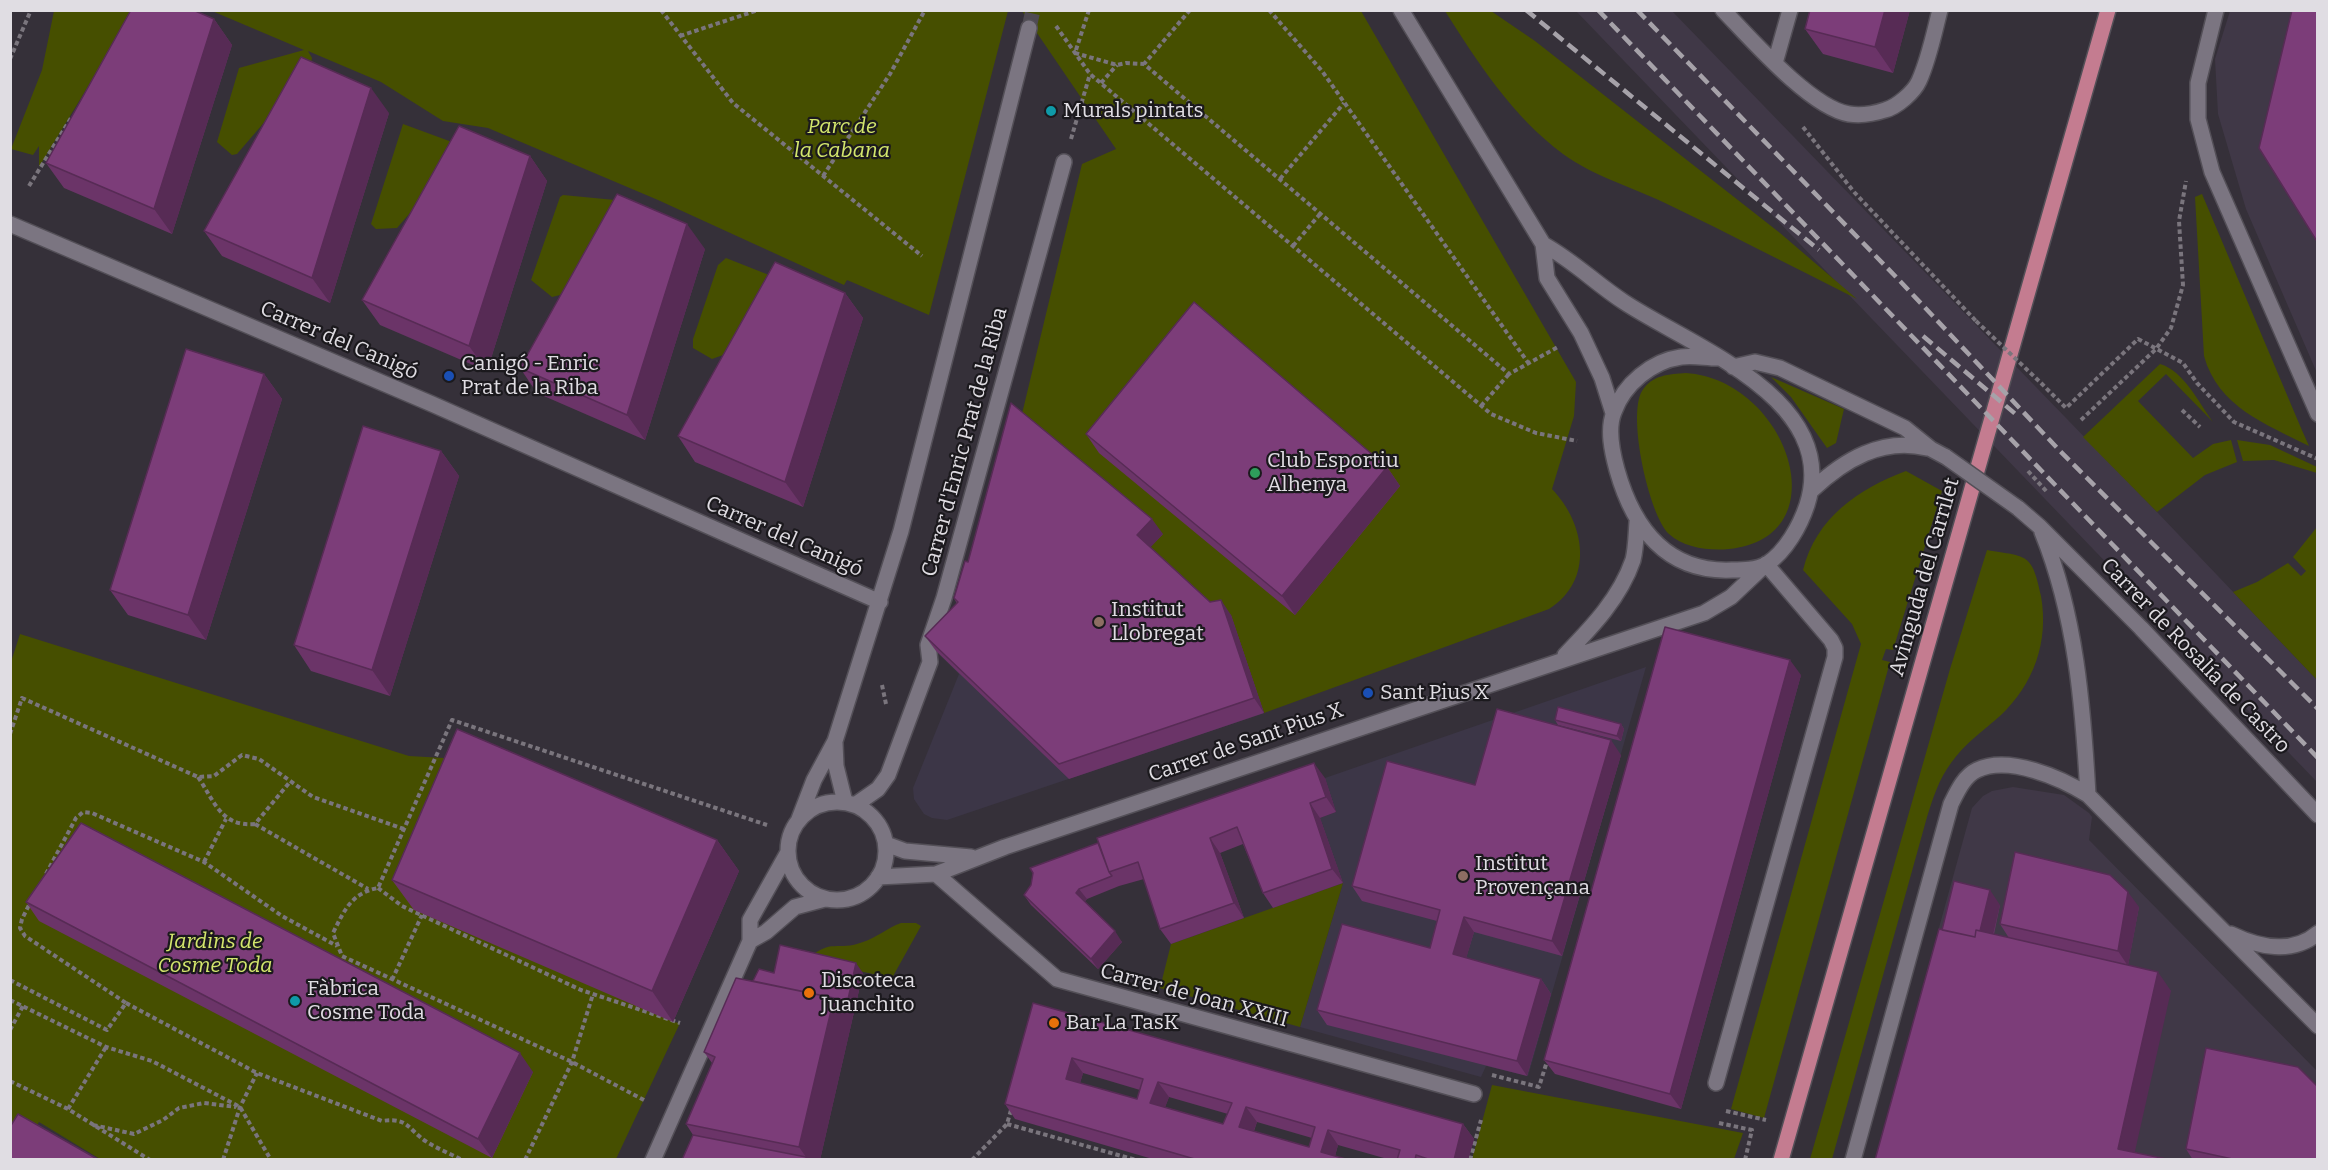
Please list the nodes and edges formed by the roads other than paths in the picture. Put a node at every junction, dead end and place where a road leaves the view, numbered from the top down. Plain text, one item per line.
1 (1401, 10) edge
2 (1724, 10) edge
3 (1790, 10) edge
4 (1940, 10) edge
5 (2108, 10) edge
6 (2216, 10) edge
7 (1029, 28) tunnel mouth
8 (1775, 63) junction
9 (1064, 162) road end
10 (10, 224) edge
11 (1543, 244) junction
12 (1717, 358) junction
13 (1733, 367) junction
14 (1613, 413) junction
15 (2318, 414) edge
16 (1931, 449) junction
17 (1812, 490) junction
18 (1637, 522) junction
19 (2040, 527) junction
20 (1766, 564) junction
21 (880, 602) junction
22 (1562, 658) junction
23 (835, 741) junction
24 (2088, 795) junction
25 (850, 803) junction
26 (2318, 815) edge
27 (799, 819) junction
28 (886, 844) junction
29 (787, 854) junction
30 (977, 858) junction
31 (936, 874) junction
32 (878, 877) junction
33 (825, 899) junction
34 (2221, 928) junction
35 (2318, 933) edge
36 (750, 941) junction
37 (2318, 1026) edge
38 (1716, 1083) dead end
39 (1474, 1094) dead end
40 (1782, 1158) edge
41 (654, 1160) edge
42 (1853, 1160) edge

1 - 11 street
2 - 8 street
3 - 8 street
4 - 8 street
5 - 40 main road, Avinguda del Carrilet
6 - 15 street
7 - 21 street, Carrer d'Enric Prat de la Riba
9 - 25 street, Carrer d'Enric Prat de la Riba
10 - 21 street, Carrer del Canigó
11 - 12 street
11 - 14 street
12 - 13 street
12 - 14 street
13 - 16 street, Carrer de Rosalía de Castro
13 - 17 street
14 - 18 street
16 - 17 street, Carrer de Rosalía de Castro
16 - 19 street, Carrer de Rosalía de Castro, bridge
17 - 20 street
18 - 20 street
18 - 22 street, Carrer de Sant Pius X
19 - 24 street, Carrer de Rosalía de Castro
19 - 26 street, Carrer de Rosalía de Castro
20 - 22 street, Carrer de Sant Pius X
20 - 38 street
21 - 23 street, Carrer d'Enric Prat de la Riba
22 - 30 street, Carrer de Sant Pius X
23 - 25 street, Carrer d'Enric Prat de la Riba
23 - 27 street, Carrer d'Enric Prat de la Riba
24 - 34 street
24 - 42 street
25 - 27 street
25 - 28 street
27 - 29 street
28 - 30 street, Carrer de Sant Pius X
28 - 32 street
29 - 33 street
29 - 36 street
30 - 31 street, Carrer de Sant Pius X
31 - 32 street, Carrer de Sant Pius X
31 - 39 street, Carrer de Joan XXIII
32 - 33 street
33 - 36 street
34 - 35 street
34 - 37 street
36 - 41 street

